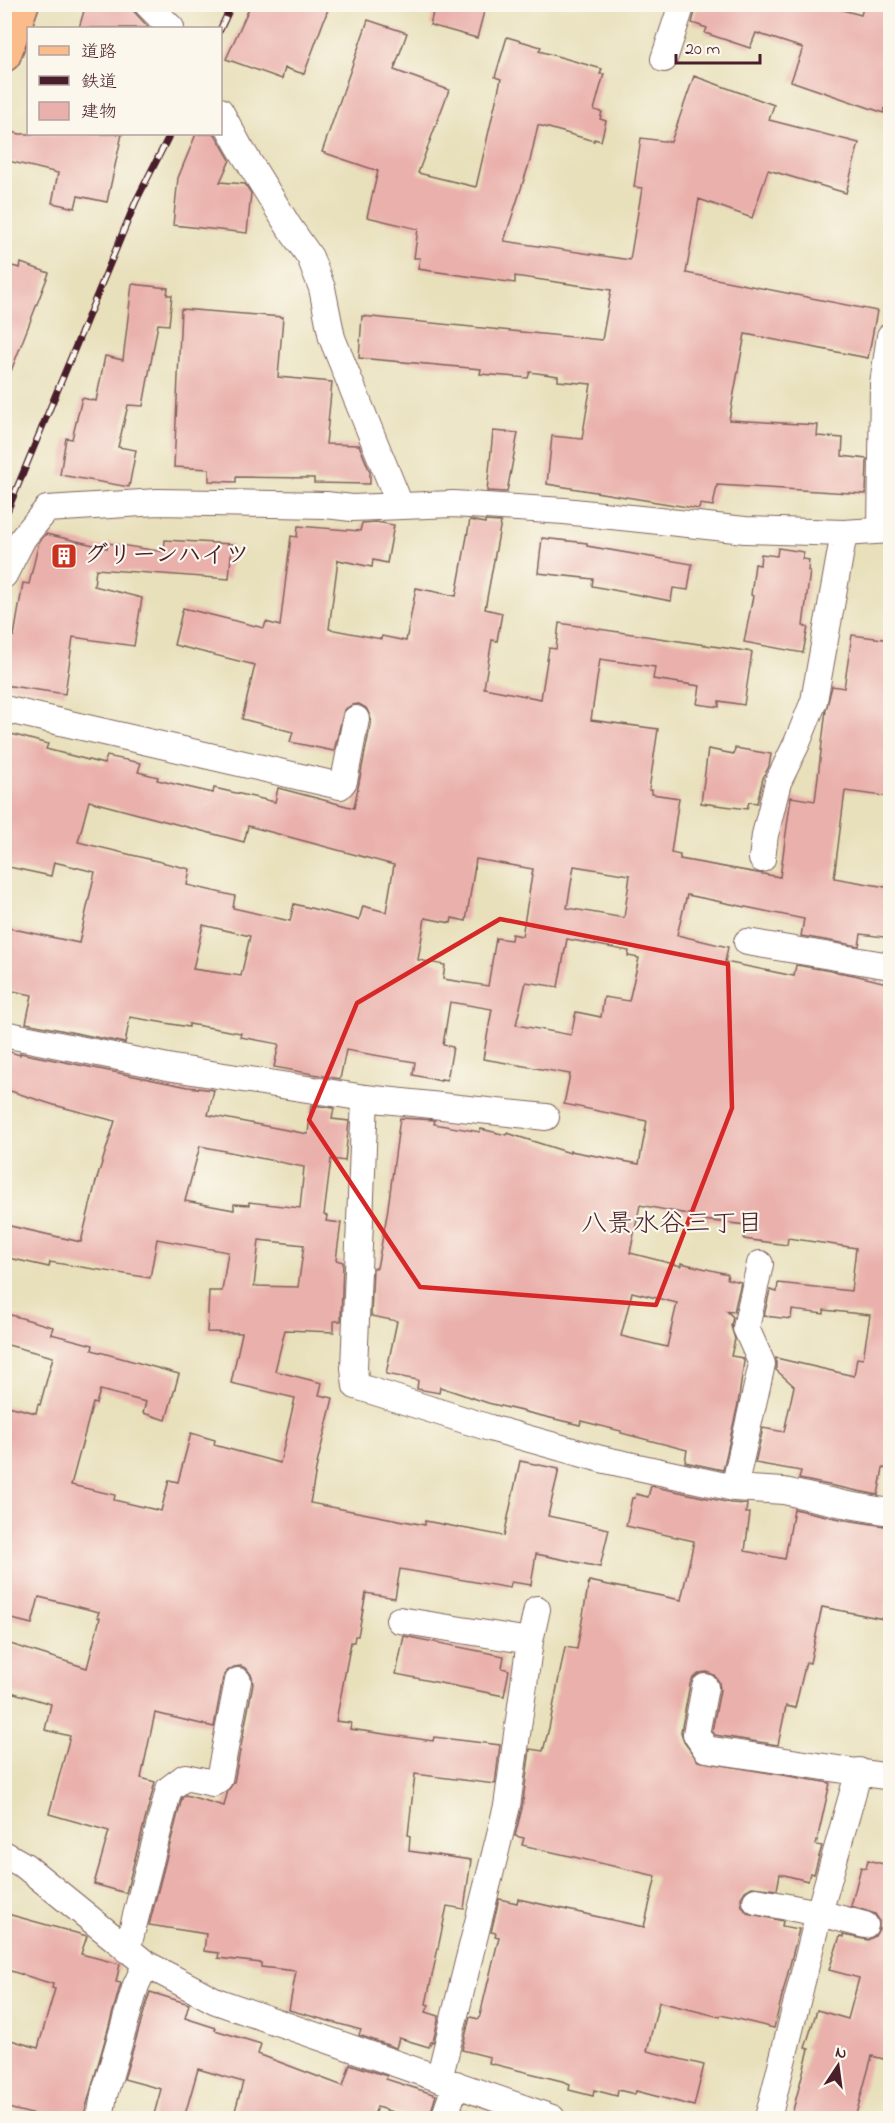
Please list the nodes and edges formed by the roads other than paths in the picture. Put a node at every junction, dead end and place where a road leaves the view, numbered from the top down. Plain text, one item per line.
1 (22, 4) edge
2 (147, 4) edge
3 (682, 4) edge
4 (170, 27) edge
5 (4, 55) edge
6 (664, 58) dead end
7 (222, 114) edge
8 (891, 336) edge
9 (400, 506) junction
10 (886, 530) edge
11 (844, 533) junction
12 (4, 575) edge
13 (4, 709) edge
14 (356, 719) dead end
15 (762, 859) dead end
16 (747, 942) dead end
17 (891, 966) edge
18 (4, 1034) edge
19 (365, 1098) junction
20 (546, 1117) dead end
21 (760, 1264) dead end
22 (734, 1488) junction
23 (891, 1512) edge
24 (537, 1609) dead end
25 (399, 1620) dead end
26 (530, 1641) junction
27 (238, 1680) dead end
28 (705, 1687) dead end
29 (859, 1771) junction
30 (891, 1777) edge
31 (4, 1854) edge
32 (756, 1901) dead end
33 (819, 1913) junction
34 (864, 1925) dead end
35 (137, 1957) junction
36 (447, 2081) junction
37 (100, 2118) edge
38 (444, 2118) edge
39 (552, 2118) edge
40 (768, 2118) edge

1 - 5 main road
2 - 4 street
3 - 6 street
7 - 9 street
8 - 10 street
9 - 11 street
9 - 12 street
10 - 11 street
11 - 15 street
13 - 14 street
16 - 17 street
18 - 19 street
19 - 20 street
19 - 22 street
21 - 22 street
22 - 23 street
24 - 26 street
25 - 26 street
26 - 36 street
27 - 35 street
28 - 29 street
29 - 30 street
29 - 33 street
31 - 35 street
32 - 33 street
33 - 34 street
33 - 40 street
35 - 36 street
35 - 37 street
36 - 38 street
36 - 39 street

